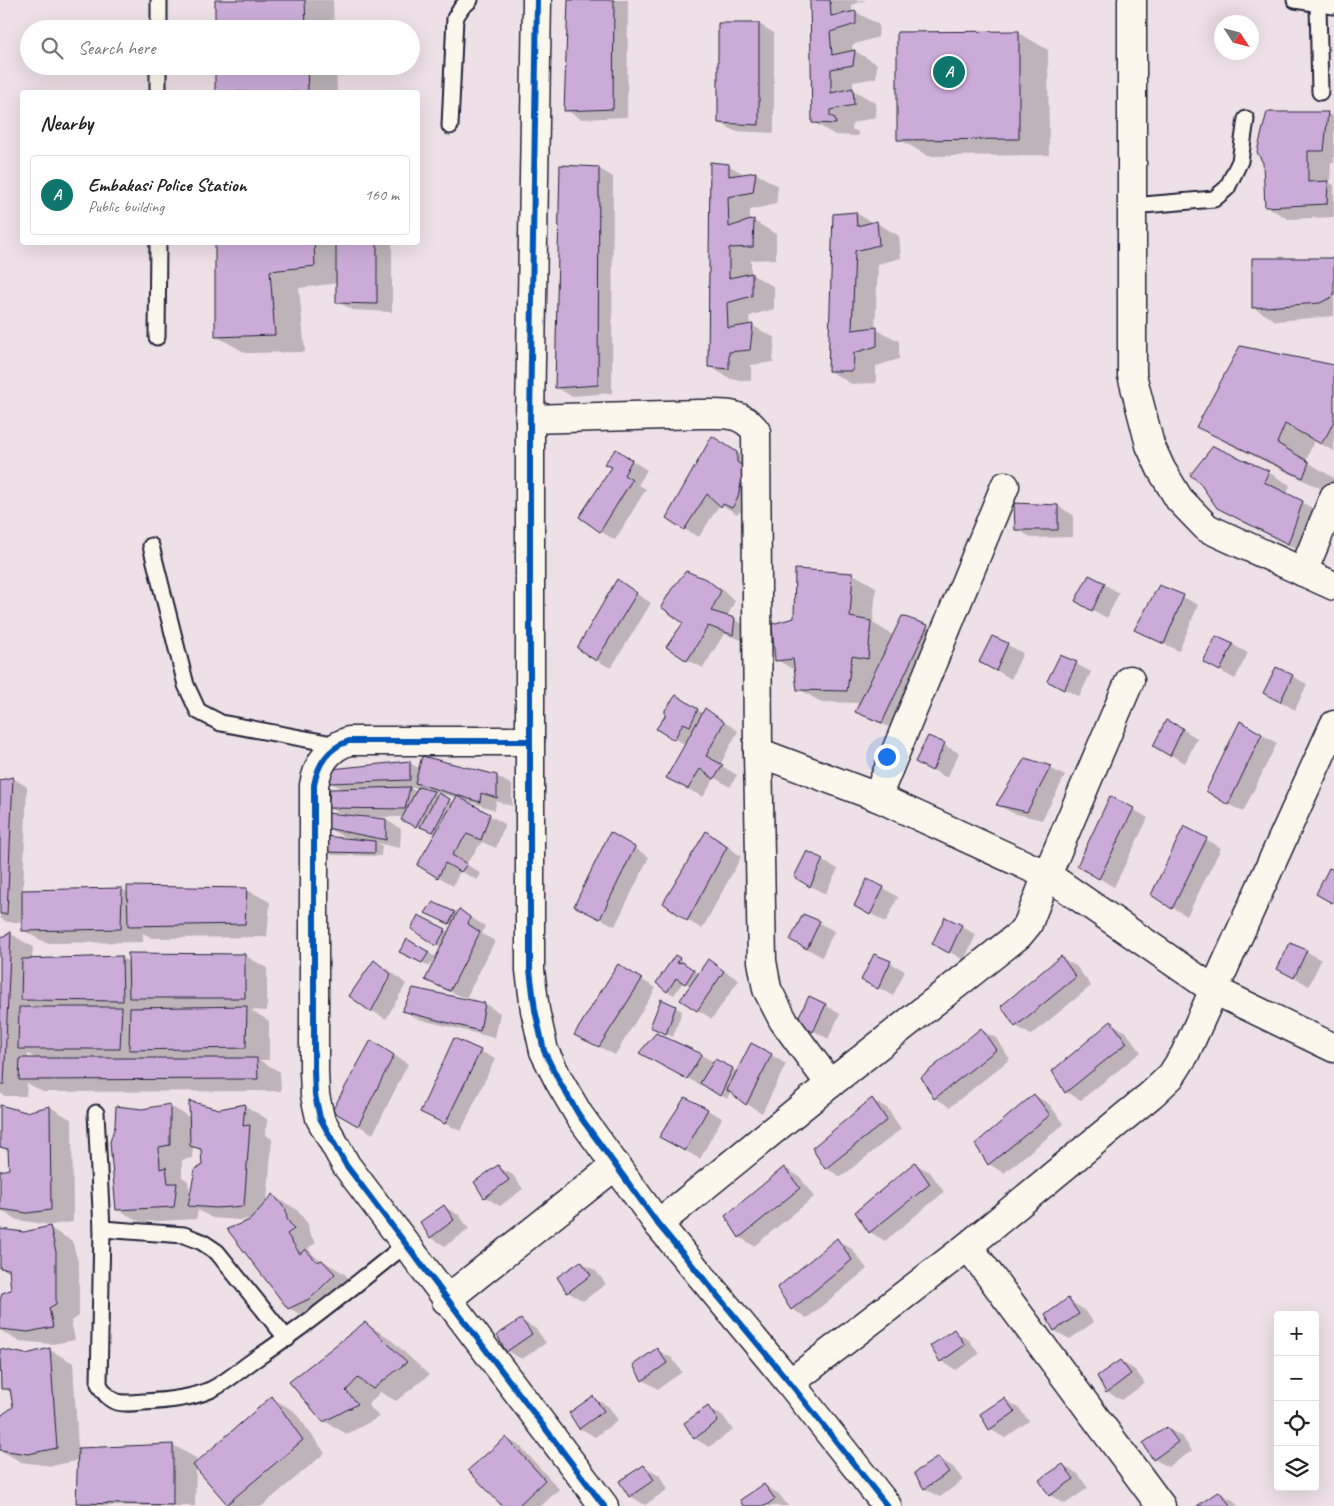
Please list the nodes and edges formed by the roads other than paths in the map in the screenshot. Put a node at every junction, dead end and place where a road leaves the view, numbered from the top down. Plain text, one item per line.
1 (159, 0) edge
2 (470, 0) edge
3 (537, 0) edge
4 (1132, 0) edge
5 (1295, 0) edge
6 (1318, 4) junction
7 (1334, 6) edge
8 (159, 20) edge
9 (158, 75) edge
10 (158, 90) edge
11 (1320, 92) dead end
12 (1246, 119) dead end
13 (450, 126) dead end
14 (1132, 206) junction
15 (158, 245) edge
16 (158, 337) dead end
17 (530, 419) junction
18 (1005, 486) dead end
19 (1334, 498) edge
20 (151, 546) dead end
21 (1303, 572) junction
22 (1334, 586) edge
23 (1130, 680) dead end
24 (1334, 726) edge
25 (530, 741) junction
26 (338, 745) junction
27 (758, 752) junction
28 (877, 796) junction
29 (1047, 875) junction
30 (1214, 990) junction
31 (1334, 1048) edge
32 (830, 1084) junction
33 (96, 1113) dead end
34 (616, 1165) junction
35 (658, 1224) junction
36 (102, 1229) junction
37 (405, 1245) junction
38 (968, 1246) junction
39 (446, 1300) junction
40 (286, 1339) junction
41 (790, 1383) junction
42 (604, 1506) edge
43 (887, 1506) edge
44 (1161, 1506) edge

1 - 8 lane
2 - 13 lane
3 - 17 street
4 - 14 street
5 - 6 lane
6 - 7 lane
6 - 11 lane
9 - 10 lane
12 - 14 lane
14 - 21 street
15 - 16 lane
17 - 25 street
17 - 27 street
18 - 28 street
19 - 21 street
20 - 26 lane
21 - 22 street
23 - 29 street
24 - 30 street
25 - 26 street
25 - 34 street
26 - 37 street
27 - 28 street
27 - 32 street
28 - 29 street
29 - 30 street
29 - 32 street
30 - 31 street
30 - 38 street
32 - 35 street
33 - 36 lane
34 - 35 street
34 - 39 street
35 - 41 street
36 - 40 lane
36 - 40 lane
37 - 39 street
37 - 40 lane
38 - 41 street
38 - 44 street
39 - 42 street
41 - 43 street

